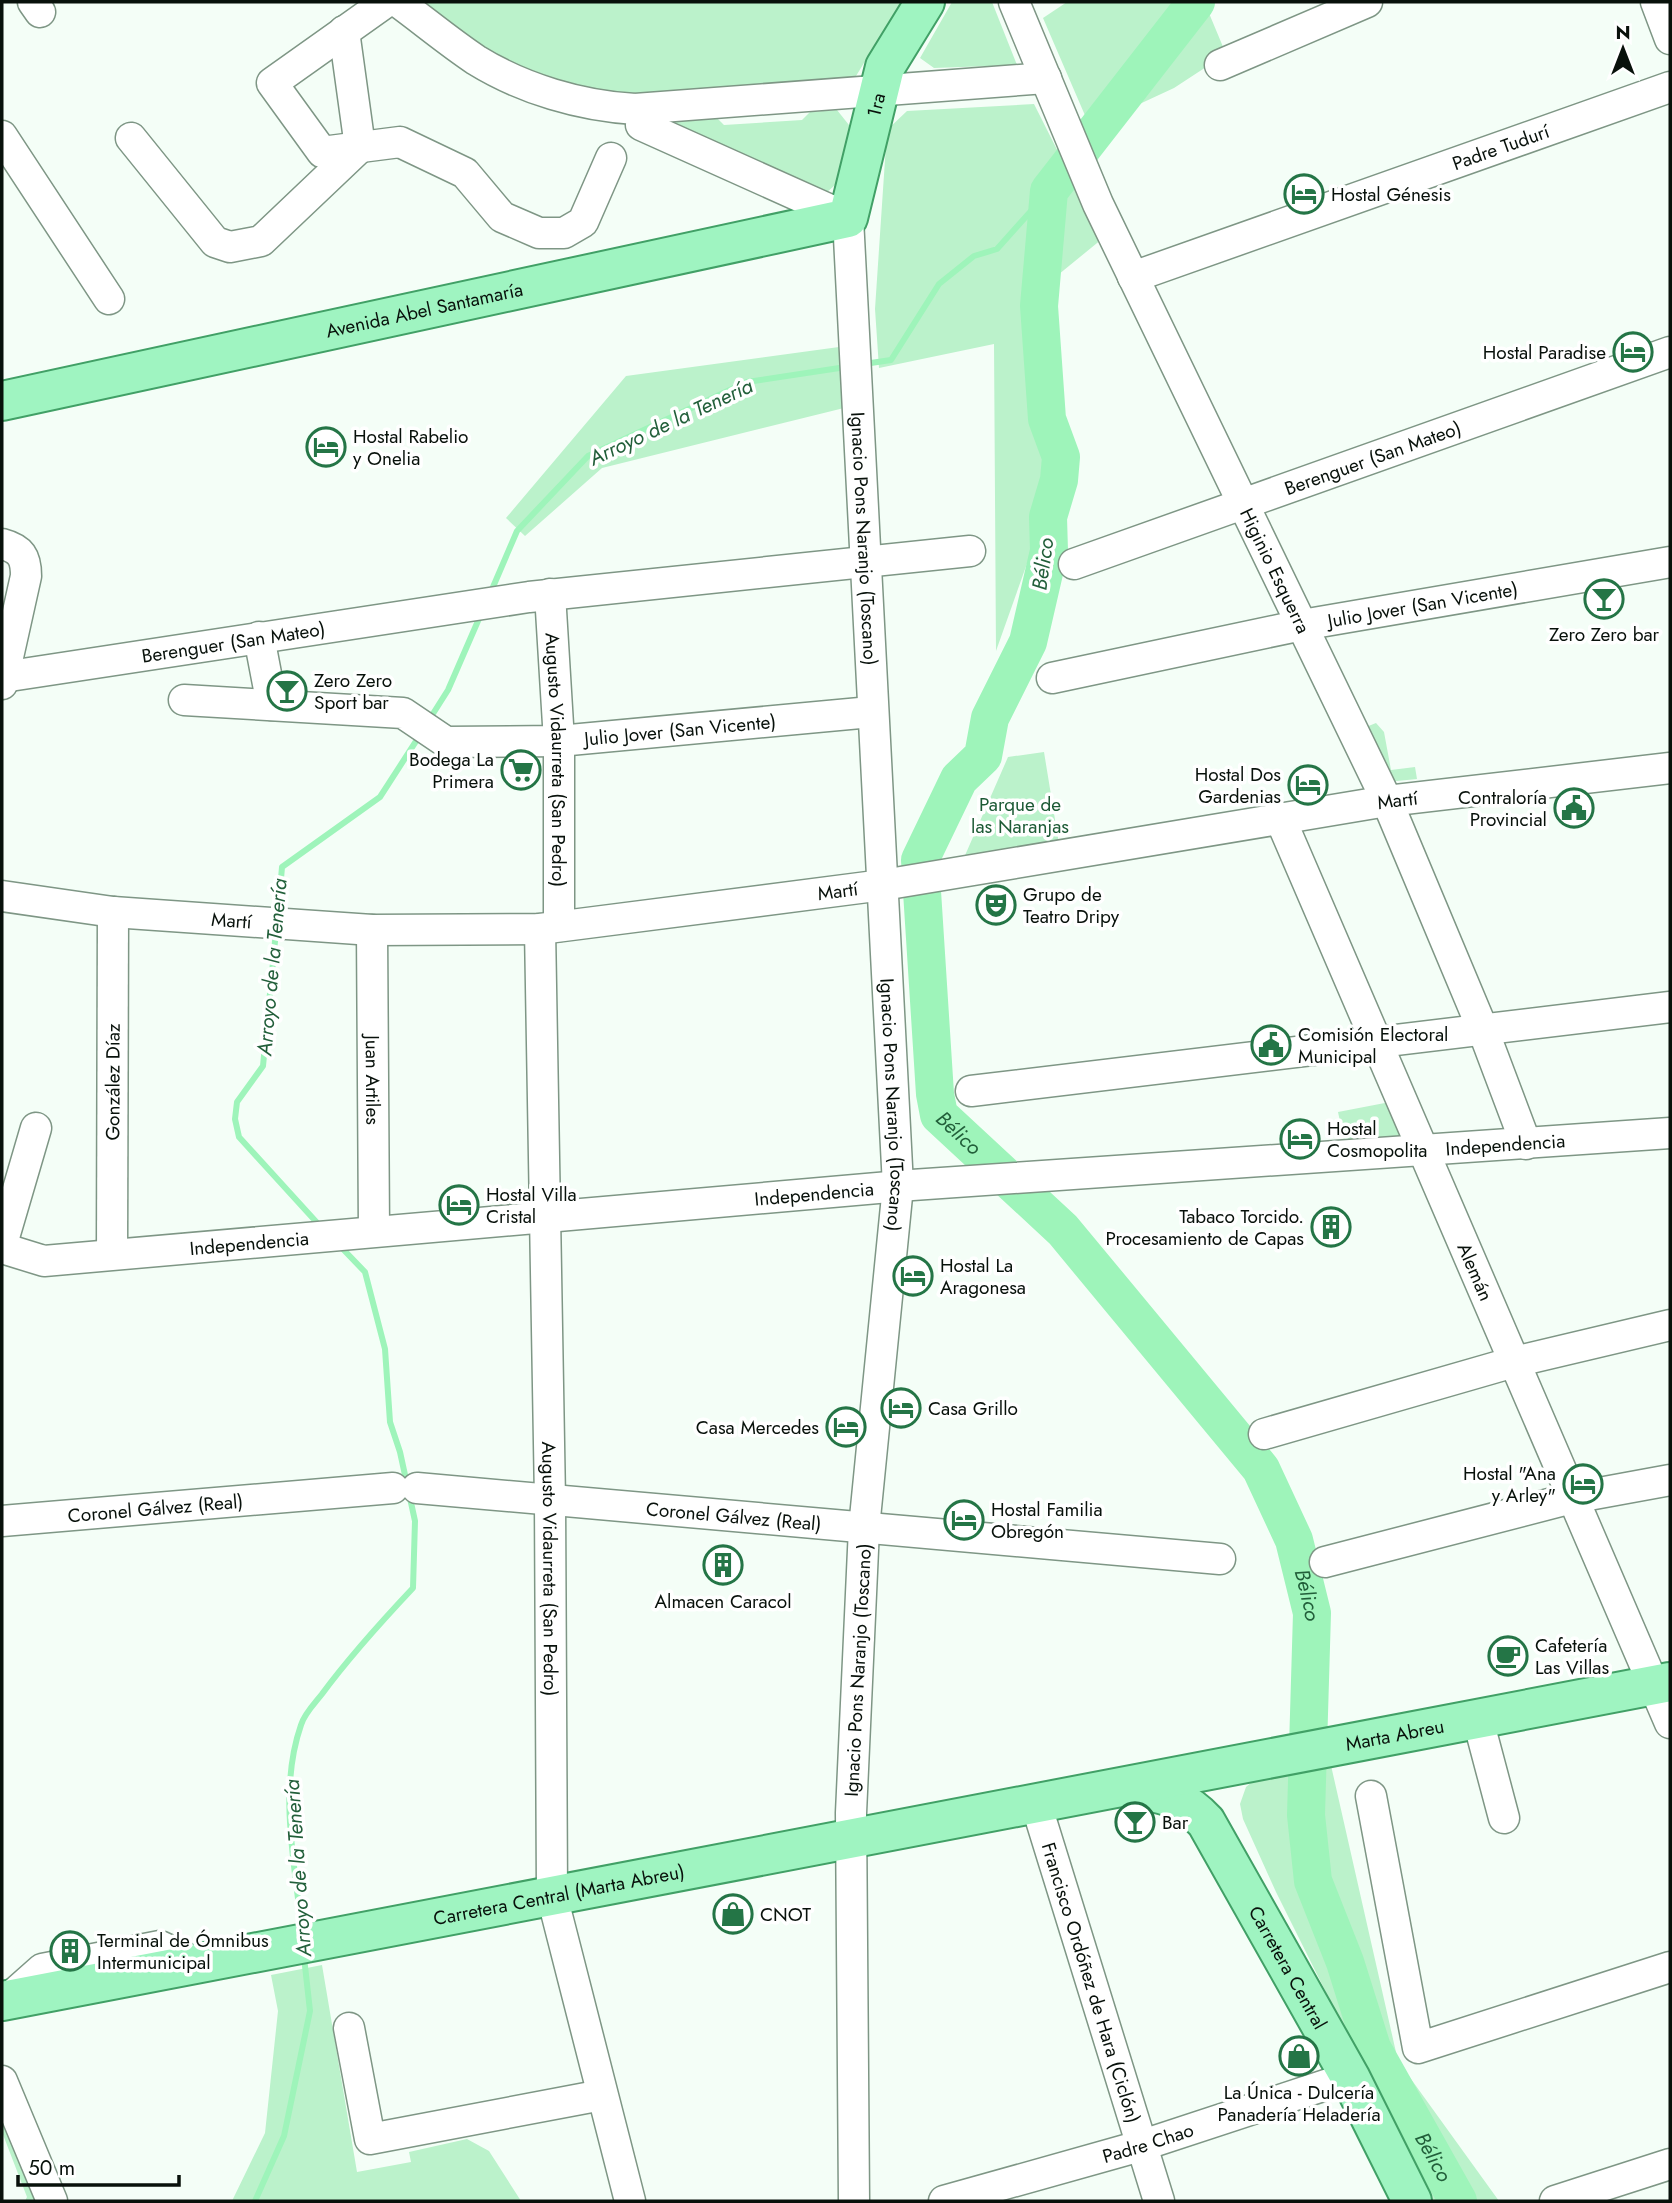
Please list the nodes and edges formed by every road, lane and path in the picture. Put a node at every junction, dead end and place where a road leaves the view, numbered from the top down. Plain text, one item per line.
1 (386, 2) edge
2 (398, 2) edge
3 (925, 2) edge
4 (1014, 2) edge
5 (1367, 2) edge
6 (1656, 2) edge
7 (344, 31) junction
8 (1670, 39) edge
9 (1220, 65) dead end
10 (1046, 78) junction
11 (1670, 87) edge
12 (879, 90) junction
13 (641, 125) dead end
14 (2, 136) edge
15 (131, 138) dead end
16 (360, 147) junction
17 (611, 158) dead end
18 (848, 218) junction
19 (1133, 277) junction
20 (109, 299) dead end
21 (1670, 352) edge
22 (6, 396) edge
23 (1243, 503) junction
24 (2, 544) edge
25 (970, 551) dead end
26 (1670, 562) edge
27 (866, 563) junction
28 (1074, 564) dead end
29 (539, 595) junction
30 (1302, 625) junction
31 (259, 637) junction
32 (1052, 678) dead end
33 (3, 680) edge
34 (184, 700) dead end
35 (272, 705) junction
36 (871, 712) junction
37 (558, 741) junction
38 (1670, 768) edge
39 (1387, 801) junction
40 (1280, 818) junction
41 (891, 884) junction
42 (2, 896) edge
43 (113, 912) junction
44 (549, 928) junction
45 (372, 930) junction
46 (1670, 1007) edge
47 (1483, 1030) junction
48 (1377, 1042) junction
49 (971, 1091) dead end
50 (36, 1128) dead end
51 (1670, 1133) edge
52 (1526, 1144) junction
53 (1424, 1152) junction
54 (905, 1185) junction
55 (545, 1216) junction
56 (364, 1232) junction
57 (2, 1246) edge
58 (111, 1254) junction
59 (1670, 1325) edge
60 (1514, 1362) junction
61 (1264, 1434) dead end
62 (1670, 1480) edge
63 (1573, 1498) junction
64 (550, 1500) junction
65 (2, 1521) edge
66 (864, 1528) junction
67 (1220, 1559) dead end
68 (1325, 1562) dead end
69 (1662, 1684) edge
70 (1478, 1720) junction
71 (1670, 1723) edge
72 (1118, 1789) junction
73 (1371, 1796) dead end
74 (1036, 1804) junction
75 (1504, 1818) dead end
76 (850, 1839) junction
77 (552, 1896) junction
78 (1670, 1967) edge
79 (4, 2001) edge
80 (349, 2028) dead end
81 (1350, 2077) junction
82 (2, 2081) edge
83 (602, 2095) junction
84 (1140, 2146) junction
85 (1670, 2164) edge
86 (51, 2201) edge
87 (630, 2201) edge
88 (854, 2201) edge
89 (944, 2201) edge
90 (1159, 2201) edge
91 (1412, 2201) edge
92 (1555, 2201) edge

1 - 7 street
2 - 12 street
3 - 12 main road, 1ra
4 - 10 street, Higinio Esquerra
5 - 9 street
6 - 8 street
7 - 16 street
7 - 16 street
10 - 12 street
10 - 19 street, Higinio Esquerra
11 - 19 street, Padre Tudurí
12 - 18 main road, 1ra
13 - 18 street
14 - 20 street
15 - 16 street
16 - 17 street
18 - 22 main road, Avenida Abel Santamaría
18 - 27 street, Ignacio Pons Naranjo (Toscano)
19 - 23 street, Higinio Esquerra
21 - 23 street, Berenguer (San Mateo)
23 - 28 street, Berenguer (San Mateo)
23 - 30 street, Higinio Esquerra
24 - 33 street
25 - 27 street
26 - 30 street, Julio Jover (San Vicente)
27 - 29 street
27 - 36 street, Ignacio Pons Naranjo (Toscano)
29 - 31 street, Berenguer (San Mateo)
29 - 37 street, Augusto Vidaurreta (San Pedro)
30 - 32 street, Julio Jover (San Vicente)
30 - 39 street, Higinio Esquerra
31 - 33 street, Berenguer (San Mateo)
31 - 35 street
34 - 35 street
35 - 37 street, Julio Jover (San Vicente)
36 - 37 street, Julio Jover (San Vicente)
36 - 41 street, Ignacio Pons Naranjo (Toscano)
37 - 44 street, Augusto Vidaurreta (San Pedro)
38 - 39 street, Martí
39 - 40 street, Martí
39 - 47 street, Higinio Esquerra
40 - 41 street, Martí
40 - 48 street, Alemán
41 - 44 street, Martí
41 - 54 street, Ignacio Pons Naranjo (Toscano)
42 - 43 street, Martí
43 - 45 street, Martí
43 - 58 street, González Díaz
44 - 45 street, Martí
44 - 55 street, Augusto Vidaurreta (San Pedro)
45 - 56 street, Juan Artiles
46 - 47 street
47 - 48 street
47 - 52 street, Higinio Esquerra
48 - 49 street
48 - 53 street, Alemán
50 - 57 street
51 - 52 street, Independencia
52 - 53 street, Independencia
53 - 54 street, Independencia
53 - 60 street, Alemán
54 - 55 street, Independencia
54 - 66 street, Ignacio Pons Naranjo (Toscano)
55 - 56 street, Independencia
55 - 64 street, Augusto Vidaurreta (San Pedro)
56 - 58 street, Independencia
57 - 58 street, Independencia
59 - 60 street
60 - 61 street
60 - 63 street, Alemán
62 - 63 street
63 - 68 street
63 - 69 street, Alemán
64 - 65 street, Coronel Gálvez (Real)
64 - 66 street, Coronel Gálvez (Real)
64 - 77 street, Augusto Vidaurreta (San Pedro)
66 - 67 street, Coronel Gálvez (Real)
66 - 76 street, Ignacio Pons Naranjo (Toscano)
69 - 70 main road, Marta Abreu
69 - 71 street, Alemán
70 - 72 main road, Marta Abreu
70 - 75 street
72 - 74 main road, Carretera Central (Marta Abreu)
72 - 81 main road, Carretera Central
73 - 78 street
74 - 76 main road, Carretera Central (Marta Abreu)
74 - 84 street, Francisco Ordóñez de Hara (Ciclón)
76 - 77 main road, Carretera Central (Marta Abreu)
76 - 88 street, Ignacio Pons Naranjo (Toscano)
77 - 79 main road, Carretera Central (Marta Abreu)
77 - 83 street, Augusto Vidaurreta (San Pedro)
80 - 83 street
81 - 84 street, Padre Chao
81 - 91 main road, Carretera Central
82 - 86 street
83 - 87 street, Augusto Vidaurreta (San Pedro)
84 - 89 street, Padre Chao
84 - 90 street, Francisco Ordóñez de Hara (Ciclón)
85 - 92 street

